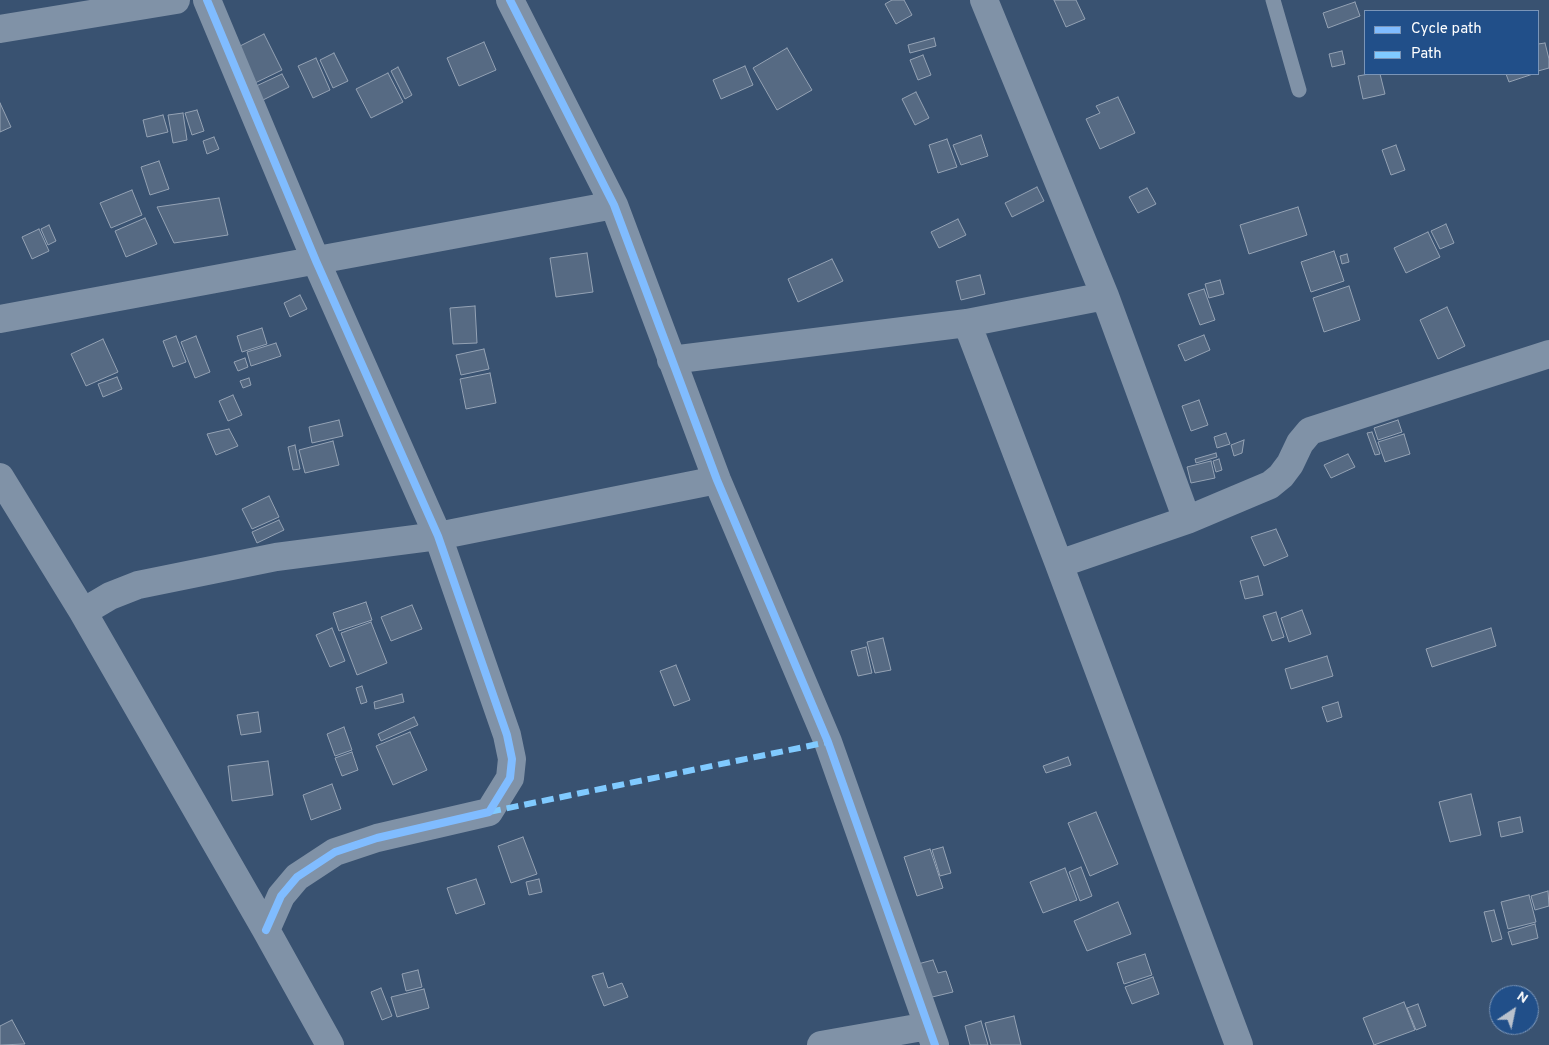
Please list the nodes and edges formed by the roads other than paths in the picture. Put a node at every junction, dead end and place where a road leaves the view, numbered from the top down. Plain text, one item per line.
1 (176, 0) edge
2 (207, 0) edge
3 (510, 0) edge
4 (984, 0) edge
5 (1273, 0) edge
6 (0, 29) edge
7 (1299, 90) dead end
8 (614, 205) junction
9 (316, 261) junction
10 (1105, 296) junction
11 (0, 318) edge
12 (967, 323) junction
13 (1549, 354) edge
14 (671, 360) junction
15 (0, 476) edge
16 (717, 480) junction
17 (1187, 520) junction
18 (438, 536) junction
19 (1059, 564) junction
20 (83, 612) junction
21 (266, 930) junction
22 (932, 1035) edge
23 (330, 1045) edge
24 (821, 1045) edge
25 (1239, 1045) edge

1 - 6 street
2 - 9 street
3 - 8 street
4 - 10 street
5 - 7 lane
8 - 9 street
8 - 14 street
9 - 11 street
9 - 18 street
10 - 12 street
10 - 17 street
12 - 14 street
12 - 19 street
13 - 17 street
14 - 16 street
15 - 20 street
16 - 18 street
16 - 22 street
17 - 19 street
18 - 20 street
18 - 21 street
19 - 25 street
20 - 21 street
21 - 23 street
22 - 24 street

